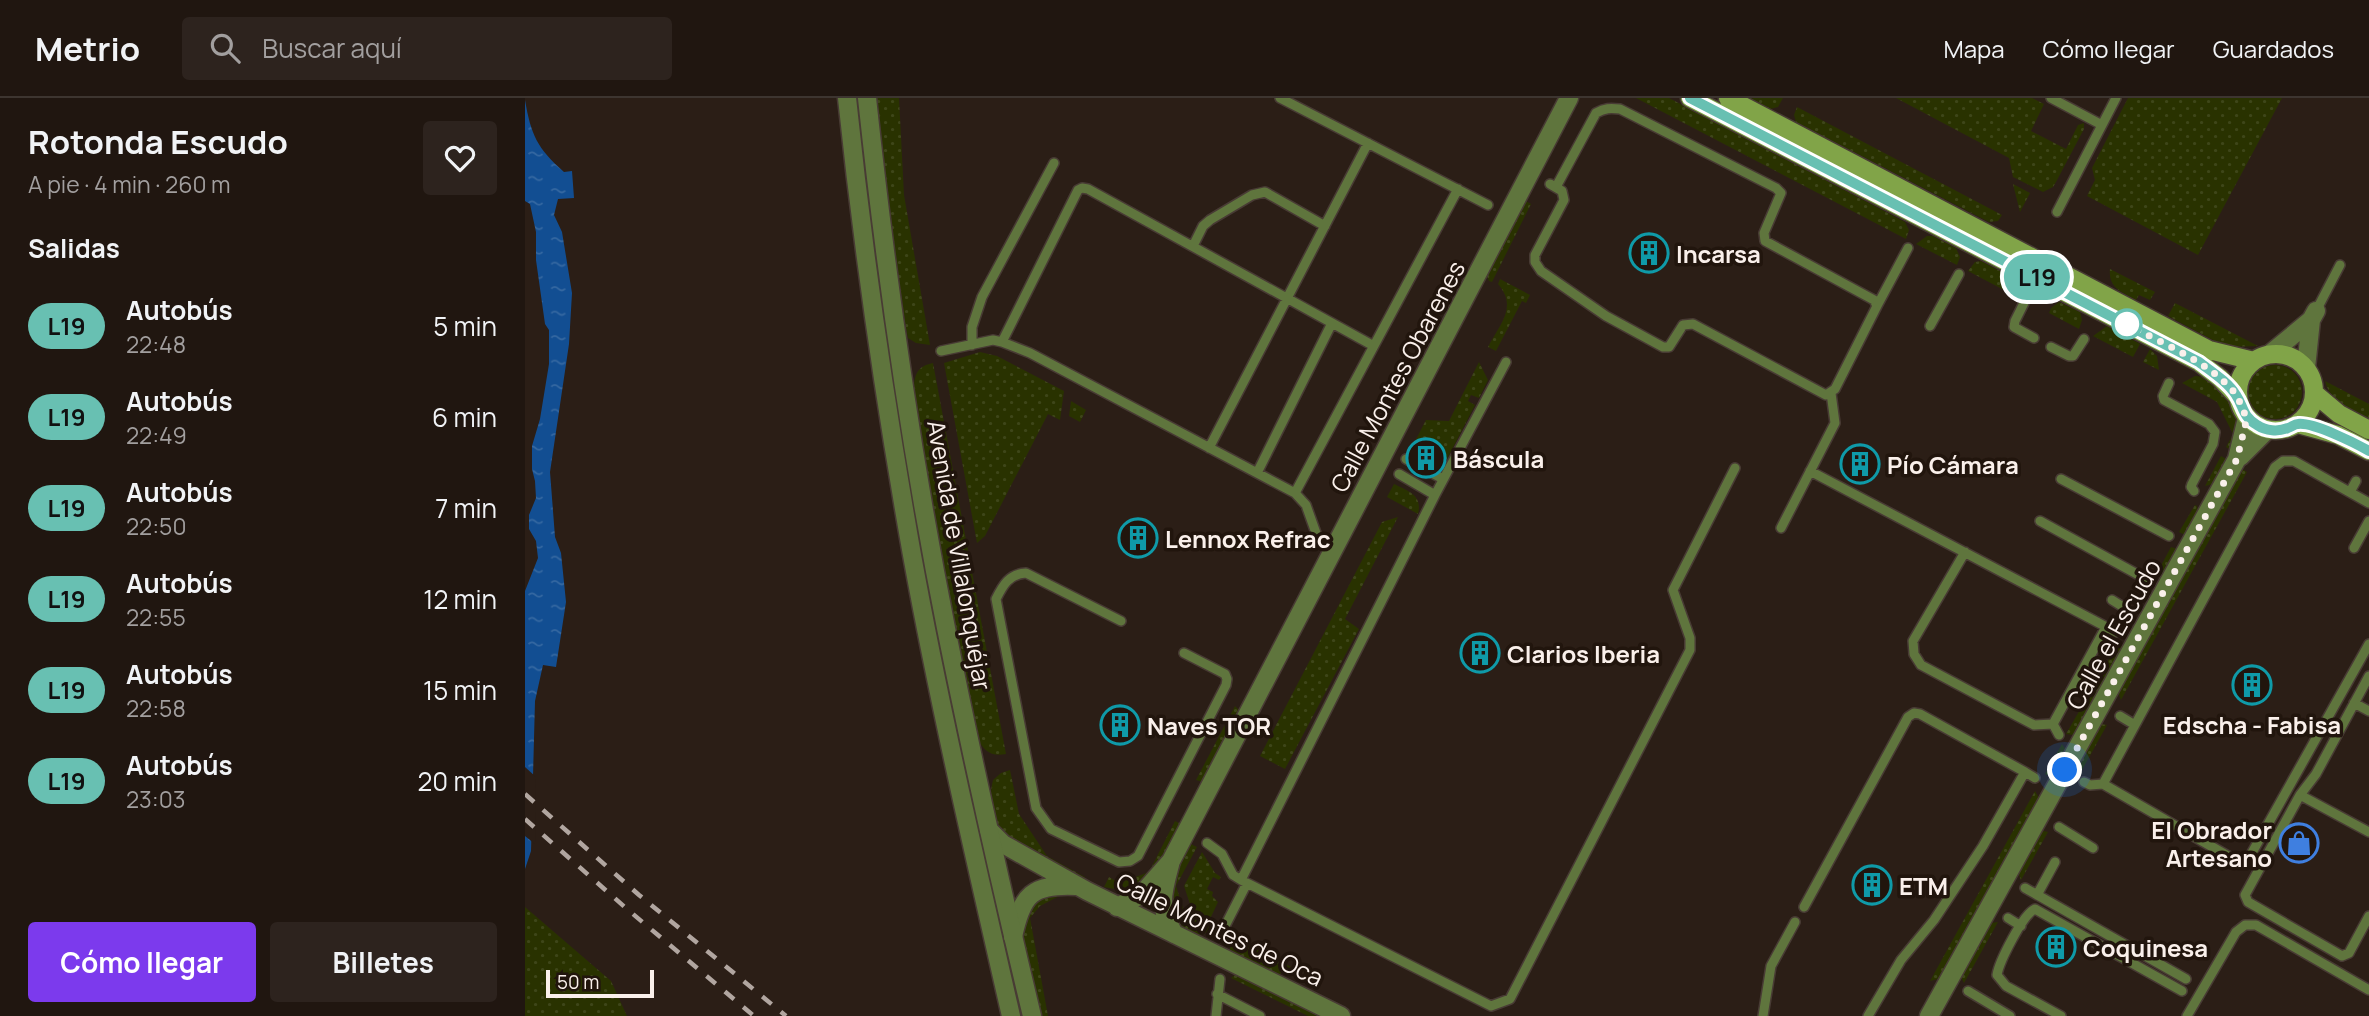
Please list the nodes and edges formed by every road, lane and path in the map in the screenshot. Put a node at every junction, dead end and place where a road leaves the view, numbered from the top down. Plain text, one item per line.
1 (847, 98) edge
2 (867, 98) edge
3 (1280, 98) edge
4 (1569, 98) edge
5 (1690, 98) edge
6 (1728, 98) edge
7 (2051, 98) edge
8 (2116, 98) edge
9 (2102, 125) junction
10 (1368, 143) junction
11 (1054, 163) dead end
12 (1458, 189) junction
13 (1488, 205) dead end
14 (2057, 212) dead end
15 (1325, 226) junction
16 (1193, 246) junction
17 (1908, 248) dead end
18 (2340, 265) dead end
19 (1959, 274) dead end
20 (1288, 299) junction
21 (2024, 303) dead end
22 (1878, 306) junction
23 (2314, 315) junction
24 (1332, 323) junction
25 (1930, 326) dead end
26 (2034, 338) dead end
27 (2084, 338) dead end
28 (1002, 342) junction
29 (972, 345) junction
30 (1372, 345) junction
31 (2051, 347) dead end
32 (941, 351) dead end
33 (2262, 357) junction
34 (1506, 362) dead end
35 (2306, 368) junction
36 (2169, 383) dead end
37 (1831, 393) junction
38 (2314, 393) junction
39 (2237, 396) junction
40 (2247, 418) junction
41 (2298, 424) junction
42 (2267, 430) junction
43 (2369, 430) edge
44 (1209, 448) junction
45 (2369, 451) edge
46 (1406, 458) dead end
47 (2237, 459) junction
48 (1735, 468) dead end
49 (1810, 471) junction
50 (1257, 473) junction
51 (1399, 474) dead end
52 (1443, 479) junction
53 (2061, 480) dead end
54 (2356, 481) dead end
55 (2195, 491) dead end
56 (2350, 492) junction
57 (1295, 493) junction
58 (1435, 495) junction
59 (2369, 503) edge
60 (2040, 521) dead end
61 (2369, 521) edge
62 (1781, 528) dead end
63 (1316, 533) dead end
64 (2169, 537) dead end
65 (2354, 548) dead end
66 (1965, 552) junction
67 (2146, 579) dead end
68 (2112, 600) dead end
69 (2128, 610) dead end
70 (1121, 621) dead end
71 (2106, 626) junction
72 (2116, 632) dead end
73 (2369, 644) edge
74 (1184, 653) dead end
75 (2369, 676) edge
76 (2354, 703) junction
77 (2369, 711) edge
78 (2120, 716) dead end
79 (2053, 724) junction
80 (2135, 725) junction
81 (2059, 735) dead end
82 (2025, 772) junction
83 (2035, 778) dead end
84 (2084, 782) dead end
85 (2103, 784) junction
86 (2300, 795) junction
87 (2059, 827) dead end
88 (989, 830) junction
89 (2369, 832) edge
90 (1207, 843) dead end
91 (2093, 848) dead end
92 (1171, 861) junction
93 (2055, 862) dead end
94 (1244, 882) junction
95 (1078, 886) junction
96 (2025, 888) dead end
97 (2037, 895) junction
98 (1117, 907) junction
99 (1804, 907) dead end
100 (2369, 916) edge
101 (2008, 918) dead end
102 (1795, 922) dead end
103 (1225, 926) dead end
104 (2021, 926) junction
105 (1174, 934) junction
106 (1013, 937) junction
107 (1220, 979) dead end
108 (2186, 979) dead end
109 (2369, 990) edge
110 (1968, 991) dead end
111 (2182, 991) dead end
112 (1217, 994) junction
113 (1011, 1016) edge
114 (1031, 1016) edge
115 (1216, 1016) edge
116 (1261, 1016) edge
117 (1341, 1016) edge
118 (1763, 1016) edge
119 (1868, 1016) edge
120 (1929, 1016) edge
121 (2010, 1016) edge
122 (2061, 1016) edge
123 (2187, 1016) edge

1 - 113 street, Avenida de Villalonquéjar
2 - 88 street, Avenida de Villalonquéjar
3 - 10 lane
4 - 92 street, Calle Montes Obarenes
5 - 39 main road
6 - 33 main road
7 - 9 lane
8 - 9 lane
9 - 14 lane
10 - 12 lane
10 - 15 lane
11 - 29 lane
12 - 13 lane
12 - 30 lane
15 - 16 lane
15 - 20 lane
16 - 20 lane
16 - 28 lane
17 - 22 lane
18 - 23 lane
19 - 25 lane
20 - 24 lane
20 - 44 lane
21 - 26 lane
22 - 37 lane
22 - 37 lane
23 - 33 street
23 - 35 street
24 - 30 lane
24 - 50 lane
27 - 31 lane
28 - 29 lane
28 - 44 lane
29 - 32 lane
30 - 57 lane
33 - 35 main road
33 - 39 main road
34 - 52 lane
35 - 38 main road
36 - 55 lane
37 - 49 lane
38 - 41 main road
38 - 43 main road
39 - 40 main road
40 - 42 main road
40 - 47 street, Calle el Escudo
41 - 42 main road
41 - 45 main road
42 - 47 street, Calle el Escudo
44 - 50 lane
46 - 52 lane
47 - 120 street, Calle el Escudo
48 - 94 lane
49 - 62 lane
49 - 66 lane
50 - 57 lane
51 - 58 lane
52 - 58 lane
53 - 64 lane
54 - 56 lane
56 - 59 lane
56 - 80 lane
57 - 63 lane
58 - 94 lane
60 - 67 lane
61 - 65 lane
66 - 71 lane
66 - 79 lane
68 - 69 lane
70 - 74 lane
71 - 72 lane
71 - 79 lane
73 - 85 lane
75 - 76 lane
76 - 77 lane
76 - 86 lane
78 - 80 lane
79 - 81 lane
80 - 85 lane
82 - 83 lane
82 - 99 lane
82 - 119 lane
84 - 85 lane
86 - 89 lane
86 - 100 lane
87 - 91 lane
88 - 95 street, Calle Montes de Oca
88 - 106 street, Avenida de Villalonquéjar
90 - 94 lane
92 - 98 street, Calle Montes Obarenes
92 - 105 street, Calle Montes Obarenes
93 - 97 lane
94 - 103 lane
95 - 98 street, Calle Montes de Oca
95 - 106 street, Calle Montes de Oca
96 - 97 lane
97 - 108 lane
98 - 105 street, Calle Montes de Oca
101 - 104 lane
102 - 118 lane
104 - 111 lane
104 - 122 lane
105 - 117 street, Calle Montes de Oca
106 - 114 street, Avenida de Villalonquéjar
107 - 112 lane
109 - 123 lane
110 - 121 lane
112 - 115 lane
112 - 116 lane

